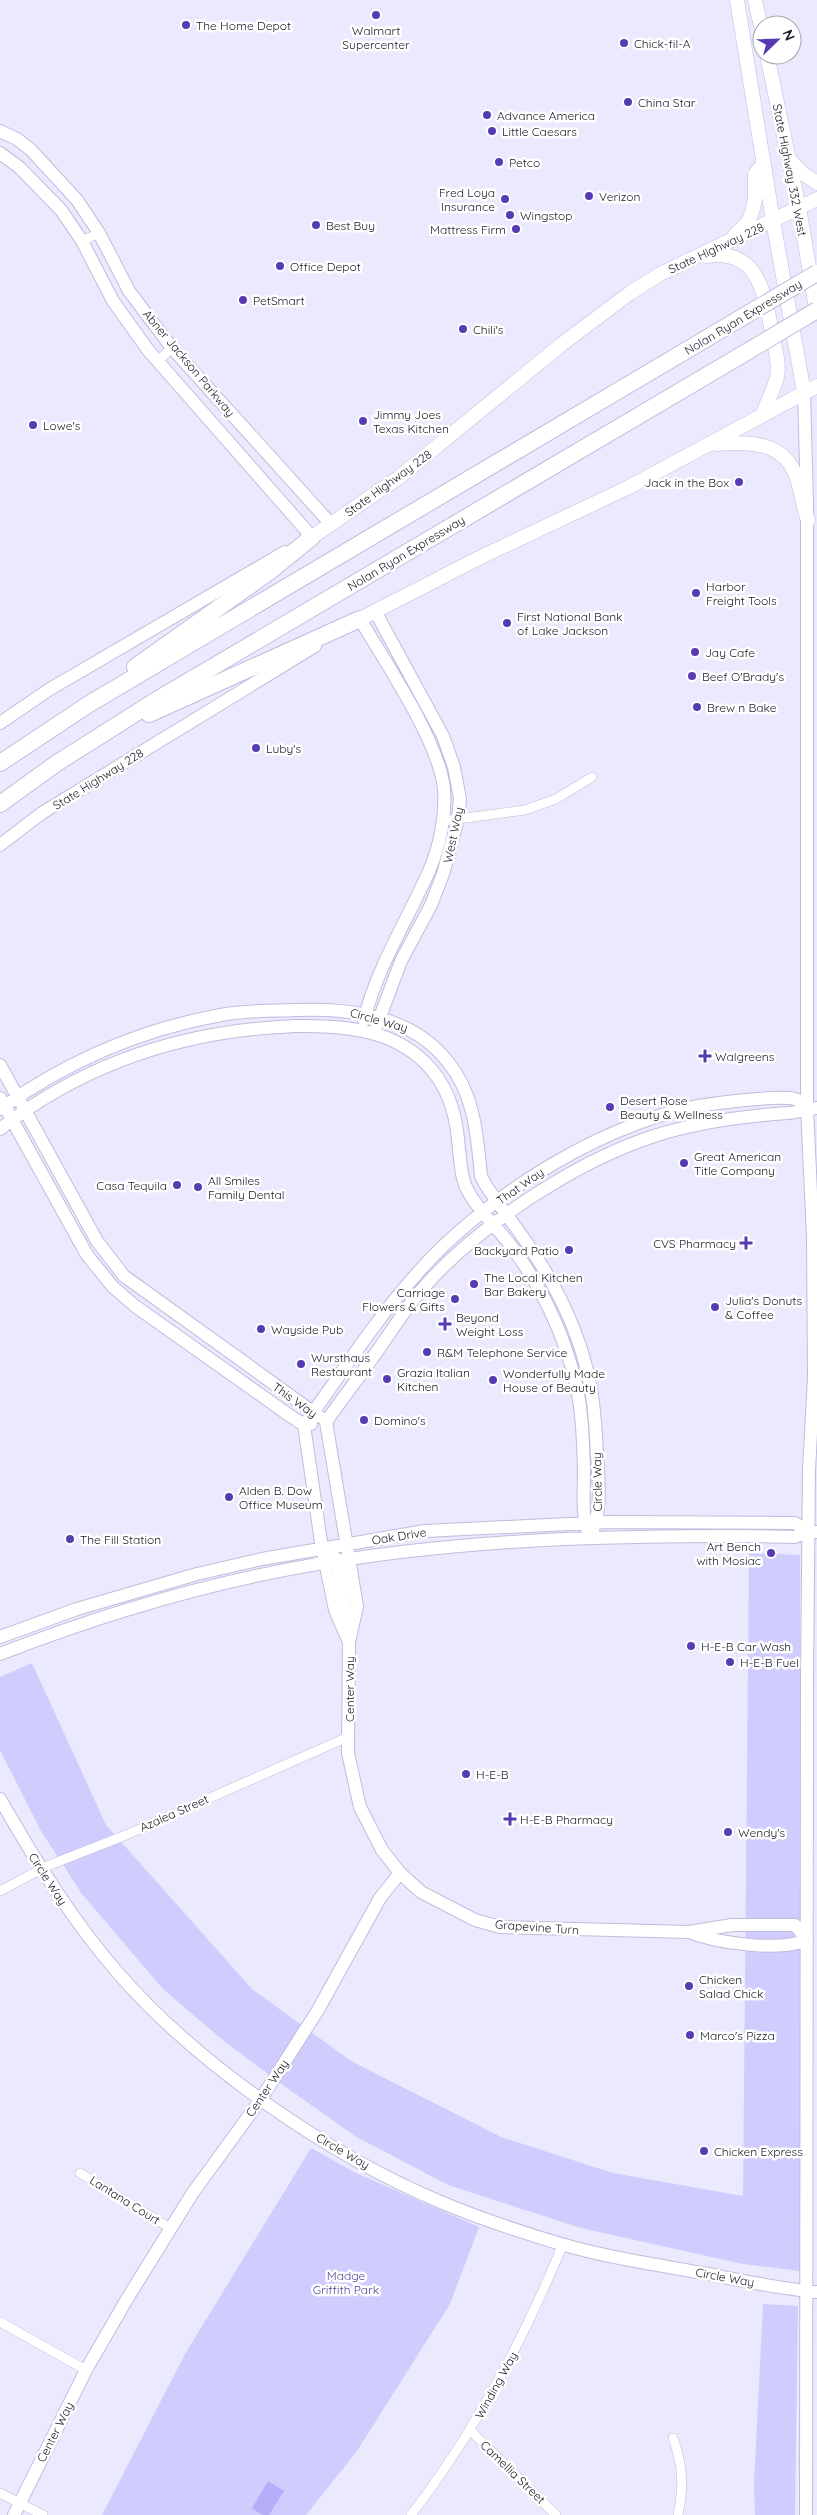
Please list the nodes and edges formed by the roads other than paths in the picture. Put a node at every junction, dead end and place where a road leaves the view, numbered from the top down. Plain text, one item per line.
1 (737, 0) edge
2 (756, 0) edge
3 (759, 15) edge
4 (769, 65) edge
5 (0, 131) edge
6 (0, 153) edge
7 (789, 159) junction
8 (763, 164) junction
9 (817, 183) edge
10 (817, 199) edge
11 (799, 208) junction
12 (773, 222) junction
13 (99, 233) junction
14 (82, 241) junction
15 (727, 242) junction
16 (693, 258) junction
17 (817, 273) edge
18 (817, 310) edge
19 (817, 314) edge
20 (172, 348) junction
21 (158, 361) junction
22 (811, 389) edge
23 (763, 414) junction
24 (712, 444) junction
25 (304, 495) junction
26 (289, 510) junction
27 (808, 520) junction
28 (330, 524) junction
29 (312, 537) junction
30 (375, 611) junction
31 (360, 619) junction
32 (408, 671) junction
33 (394, 678) junction
34 (89, 704) junction
35 (0, 723) edge
36 (101, 735) junction
37 (450, 752) junction
38 (435, 756) junction
39 (0, 763) edge
40 (592, 777) dead end
41 (0, 804) edge
42 (458, 819) junction
43 (443, 821) junction
44 (0, 845) edge
45 (429, 871) junction
46 (443, 874) junction
47 (366, 1014) junction
48 (379, 1018) junction
49 (362, 1030) junction
50 (374, 1034) junction
51 (0, 1065) edge
52 (18, 1097) junction
53 (2, 1104) edge
54 (702, 1105) junction
55 (812, 1108) edge
56 (25, 1111) junction
57 (12, 1119) junction
58 (713, 1122) junction
59 (0, 1129) edge
60 (497, 1202) junction
61 (483, 1213) junction
62 (505, 1215) junction
63 (493, 1224) junction
64 (816, 1314) edge
65 (815, 1401) edge
66 (313, 1413) junction
67 (326, 1422) junction
68 (304, 1426) junction
69 (584, 1523) junction
70 (597, 1523) junction
71 (813, 1532) edge
72 (590, 1538) junction
73 (347, 1544) junction
74 (322, 1548) junction
75 (337, 1562) junction
76 (0, 1637) edge
77 (349, 1642) junction
78 (0, 1654) edge
79 (348, 1736) junction
80 (0, 1799) edge
81 (42, 1869) junction
82 (400, 1873) junction
83 (0, 1891) edge
84 (689, 1932) junction
85 (807, 1940) junction
86 (261, 2098) junction
87 (80, 2173) dead end
88 (170, 2228) junction
89 (563, 2244) junction
90 (812, 2292) edge
91 (0, 2322) edge
92 (86, 2370) junction
93 (470, 2430) junction
94 (673, 2438) dead end
95 (0, 2493) edge
96 (16, 2509) edge
97 (43, 2515) edge
98 (412, 2515) edge
99 (556, 2515) edge
100 (678, 2515) edge
101 (806, 2515) edge

1 - 8 main road, State Highway 332 West
2 - 3 main road
4 - 7 main road, State Highway 332 West
5 - 13 street, Abner Jackson Parkway
6 - 14 street, Abner Jackson Parkway
7 - 9 main road
7 - 11 main road, State Highway 332 West
8 - 12 main road, State Highway 332 West
8 - 15 main road
10 - 11 main road, State Highway 228
11 - 12 main road, State Highway 228
11 - 19 main road, State Highway 332 West
12 - 15 main road, State Highway 228
12 - 22 main road, State Highway 332 West
13 - 14 street
13 - 20 street, Abner Jackson Parkway
14 - 21 street, Abner Jackson Parkway
15 - 16 main road, State Highway 228
16 - 23 main road
16 - 28 main road, State Highway 228
17 - 34 highway, Nolan Ryan Expressway, bridge
18 - 36 highway, Nolan Ryan Expressway, bridge
20 - 21 street
20 - 25 street, Abner Jackson Parkway
21 - 26 street, Abner Jackson Parkway
22 - 23 main road
22 - 27 street
23 - 24 main road
24 - 27 main road
24 - 30 main road, State Highway 228
25 - 26 street
25 - 28 street, Abner Jackson Parkway
26 - 29 street, Abner Jackson Parkway
27 - 55 street
28 - 29 main road, State Highway 228
29 - 34 highway
29 - 35 street, State Highway 228
30 - 31 main road, State Highway 228
30 - 32 street, West Way
31 - 33 street, West Way
31 - 36 highway
31 - 44 street, State Highway 228
32 - 33 street
32 - 37 street, West Way
33 - 38 street, West Way
34 - 39 highway, Nolan Ryan Expressway
36 - 41 highway, Nolan Ryan Expressway
37 - 38 street
37 - 42 street, West Way
38 - 43 street, West Way
40 - 42 street
42 - 43 street
42 - 46 street, West Way
43 - 45 street, West Way
45 - 46 street
45 - 47 street, West Way
46 - 48 street, West Way
47 - 48 street, Circle Way
47 - 49 street, West Way
47 - 52 street, Circle Way
48 - 50 street, West Way
48 - 60 street, Circle Way
49 - 50 street, Circle Way
49 - 56 street, Circle Way
50 - 61 street, Circle Way
51 - 52 street, This Way
52 - 53 street, Circle Way
52 - 56 street, This Way
53 - 57 street, This Way
54 - 55 street, That Way
54 - 58 street
54 - 60 street, That Way
55 - 58 street, That Way
55 - 64 street
56 - 57 street, Circle Way
56 - 66 street, This Way
57 - 59 street, Circle Way
57 - 68 street, This Way
58 - 62 street, That Way
60 - 61 street, That Way
60 - 62 street, Circle Way
61 - 63 street, Circle Way
61 - 66 street, That Way
62 - 63 street, That Way
62 - 70 street, Circle Way
63 - 67 street, That Way
63 - 69 street, Circle Way
64 - 65 street
65 - 71 street
66 - 67 street, This Way
66 - 68 street
67 - 68 street, This Way
67 - 73 street, Center Way
68 - 74 street, Center Way
69 - 70 street, Oak Drive
69 - 72 street, Circle Way
69 - 73 street, Oak Drive
70 - 71 street, Oak Drive
70 - 72 street, Circle Way
71 - 72 street, Oak Drive
71 - 85 street
72 - 75 street, Oak Drive
73 - 74 street, Oak Drive
73 - 75 street, Center Way
74 - 75 street, Center Way
74 - 76 street, Oak Drive
75 - 77 street, Center Way
75 - 77 street, Center Way
75 - 78 street, Oak Drive
77 - 79 street, Center Way
79 - 81 street, Azalea Street
79 - 82 street, Center Way
80 - 81 street, Circle Way
81 - 83 street, Azalea Street
81 - 86 street, Circle Way
82 - 84 street, Grapevine Turn
82 - 86 street, Center Way
84 - 85 street, Grapevine Turn
84 - 85 street, Grapevine Turn
85 - 90 street
86 - 88 street, Center Way
86 - 89 street, Circle Way
87 - 88 street, Lantana Court
88 - 92 street, Center Way
89 - 90 street, Circle Way
89 - 93 street, Winding Way
90 - 101 street
91 - 92 street
92 - 96 street, Center Way
93 - 98 street, Winding Way
93 - 99 street, Camellia Street
94 - 100 street
95 - 96 street
96 - 97 street

